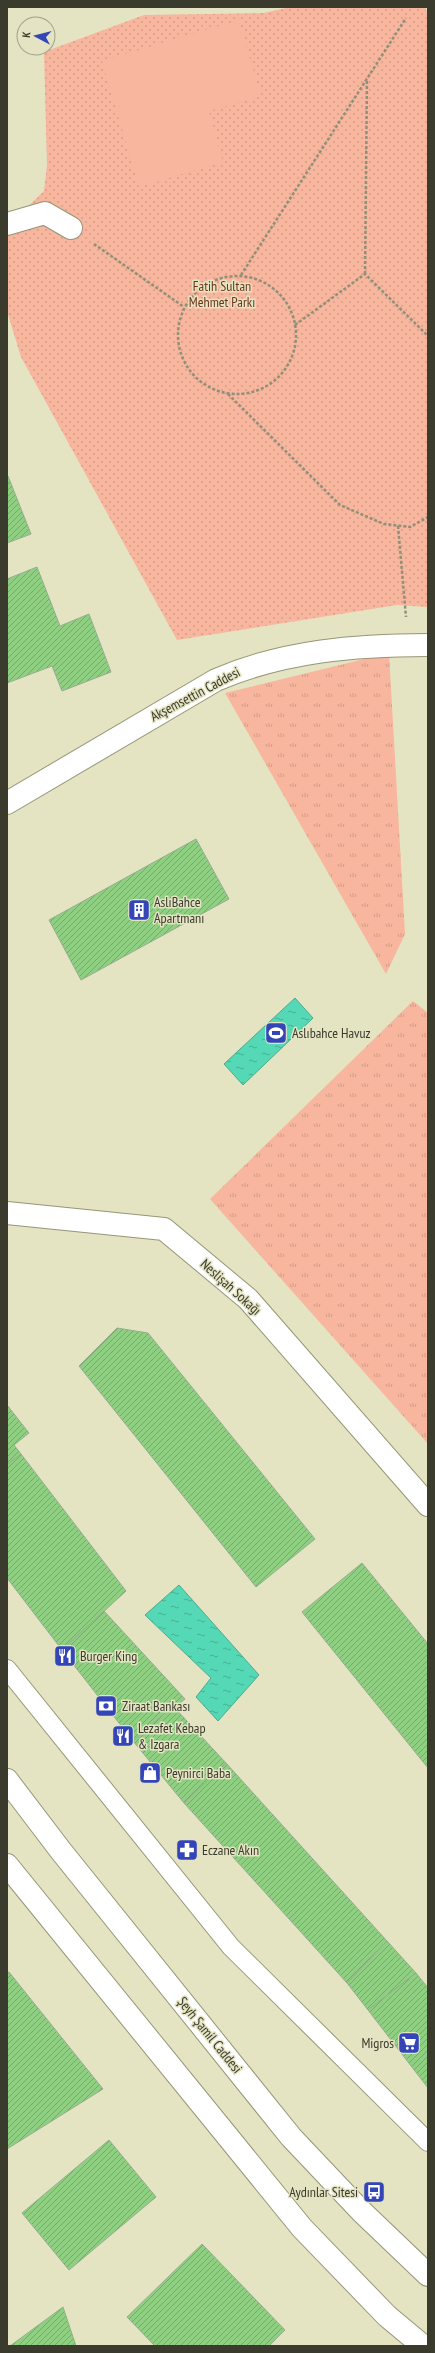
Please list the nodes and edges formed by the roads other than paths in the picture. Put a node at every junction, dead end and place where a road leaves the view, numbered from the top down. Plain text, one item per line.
1 (7, 224) edge
2 (71, 228) road end
3 (418, 645) edge
4 (7, 803) edge
5 (7, 1213) edge
6 (428, 1505) edge
7 (7, 1669) edge
8 (7, 1780) edge
9 (7, 1865) edge
10 (428, 2142) edge
11 (428, 2275) edge
12 (423, 2346) edge

1 - 2 street
3 - 4 street, Akşemsettin Caddesi
5 - 6 street, Neslişah Sokağı
7 - 10 lane
8 - 11 street, Şeyh Şamil Caddesi
9 - 12 street

